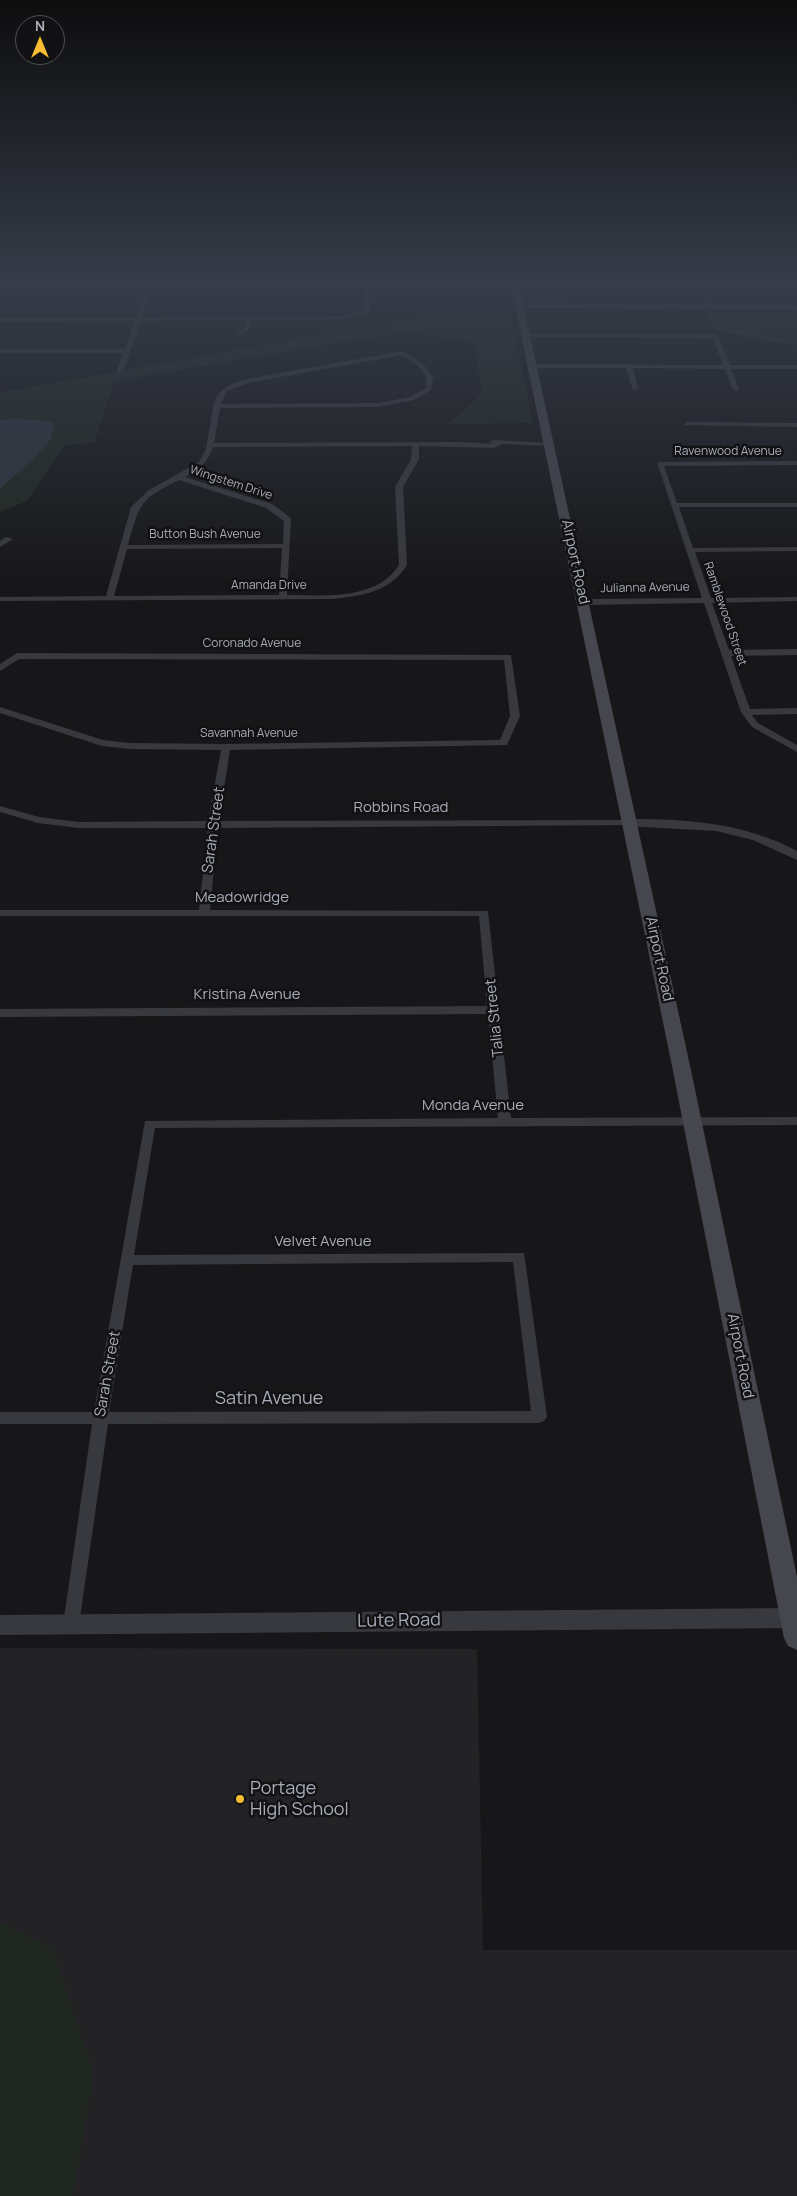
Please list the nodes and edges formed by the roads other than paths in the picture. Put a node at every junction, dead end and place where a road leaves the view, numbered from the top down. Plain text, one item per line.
1 (240, 383) edge
2 (429, 383) edge
3 (537, 383) edge
4 (634, 383) edge
5 (734, 383) edge
6 (635, 388) dead end
7 (736, 389) dead end
8 (218, 406) junction
9 (687, 424) dead end
10 (797, 425) edge
11 (416, 444) junction
12 (550, 444) junction
13 (210, 445) junction
14 (797, 463) edge
15 (660, 464) joint
16 (177, 477) junction
17 (675, 505) junction
18 (797, 505) edge
19 (9, 540) dead end
20 (0, 545) edge
21 (287, 546) junction
22 (124, 547) junction
23 (797, 549) edge
24 (690, 550) junction
25 (283, 597) junction
26 (110, 598) junction
27 (0, 599) edge
28 (706, 599) junction
29 (797, 599) edge
30 (584, 602) junction
31 (797, 652) edge
32 (725, 653) junction
33 (0, 668) edge
34 (0, 710) edge
35 (746, 712) junction
36 (797, 712) edge
37 (504, 743) joint
38 (226, 747) junction
39 (797, 748) edge
40 (0, 809) edge
41 (630, 823) junction
42 (213, 826) junction
43 (797, 856) edge
44 (484, 912) joint
45 (0, 913) edge
46 (204, 914) junction
47 (494, 1010) junction
48 (0, 1013) edge
49 (692, 1121) junction
50 (797, 1121) edge
51 (505, 1122) junction
52 (149, 1124) joint
53 (128, 1260) junction
54 (101, 1417) junction
55 (539, 1417) joint
56 (0, 1418) edge
57 (71, 1624) junction
58 (796, 1624) edge
59 (0, 1625) edge

1 - 8 street
2 - 8 street
3 - 12 main road, Airport Road
4 - 6 street
5 - 7 street
8 - 13 street
9 - 10 street
11 - 12 street
11 - 13 street
11 - 25 street, Amanda Drive
12 - 30 main road, Airport Road
13 - 16 street
14 - 15 street, Ravenwood Avenue
15 - 17 street, Ramblewood Street
16 - 21 street, Wingstem Drive
16 - 22 street
17 - 18 street
17 - 24 street, Ramblewood Street
19 - 20 street
21 - 22 street, Button Bush Avenue
21 - 25 street, Wingstem Drive
22 - 26 street
23 - 24 street
24 - 28 street, Ramblewood Street
25 - 26 street, Amanda Drive
26 - 27 street, Amanda Drive
28 - 29 street, Julianna Avenue
28 - 30 street, Julianna Avenue
28 - 32 street, Ramblewood Street
30 - 41 main road, Airport Road
31 - 32 street
32 - 35 street, Ramblewood Street
33 - 37 street, Coronado Avenue
34 - 38 street, Savannah Avenue
35 - 36 street
35 - 39 street, Ramblewood Street
37 - 38 street, Savannah Avenue
38 - 42 street, Sarah Street
40 - 42 street, Robbins Road
41 - 42 street, Robbins Road
41 - 43 street, Robbins Road
41 - 49 main road, Airport Road
42 - 46 street, Sarah Street
44 - 46 street, Meadowridge
44 - 47 street, Talia Street
45 - 46 street, Meadowridge
47 - 48 street, Kristina Avenue
47 - 51 street, Talia Street
49 - 50 street, Monda Avenue
49 - 51 street, Monda Avenue
49 - 58 main road, Airport Road
51 - 52 street, Monda Avenue
52 - 53 street, Sarah Street
53 - 54 street, Sarah Street
53 - 55 street, Velvet Avenue
54 - 55 street, Satin Avenue
54 - 56 street, Satin Avenue
54 - 57 street, Sarah Street
57 - 58 street, Lute Road
57 - 59 street, Lute Road

